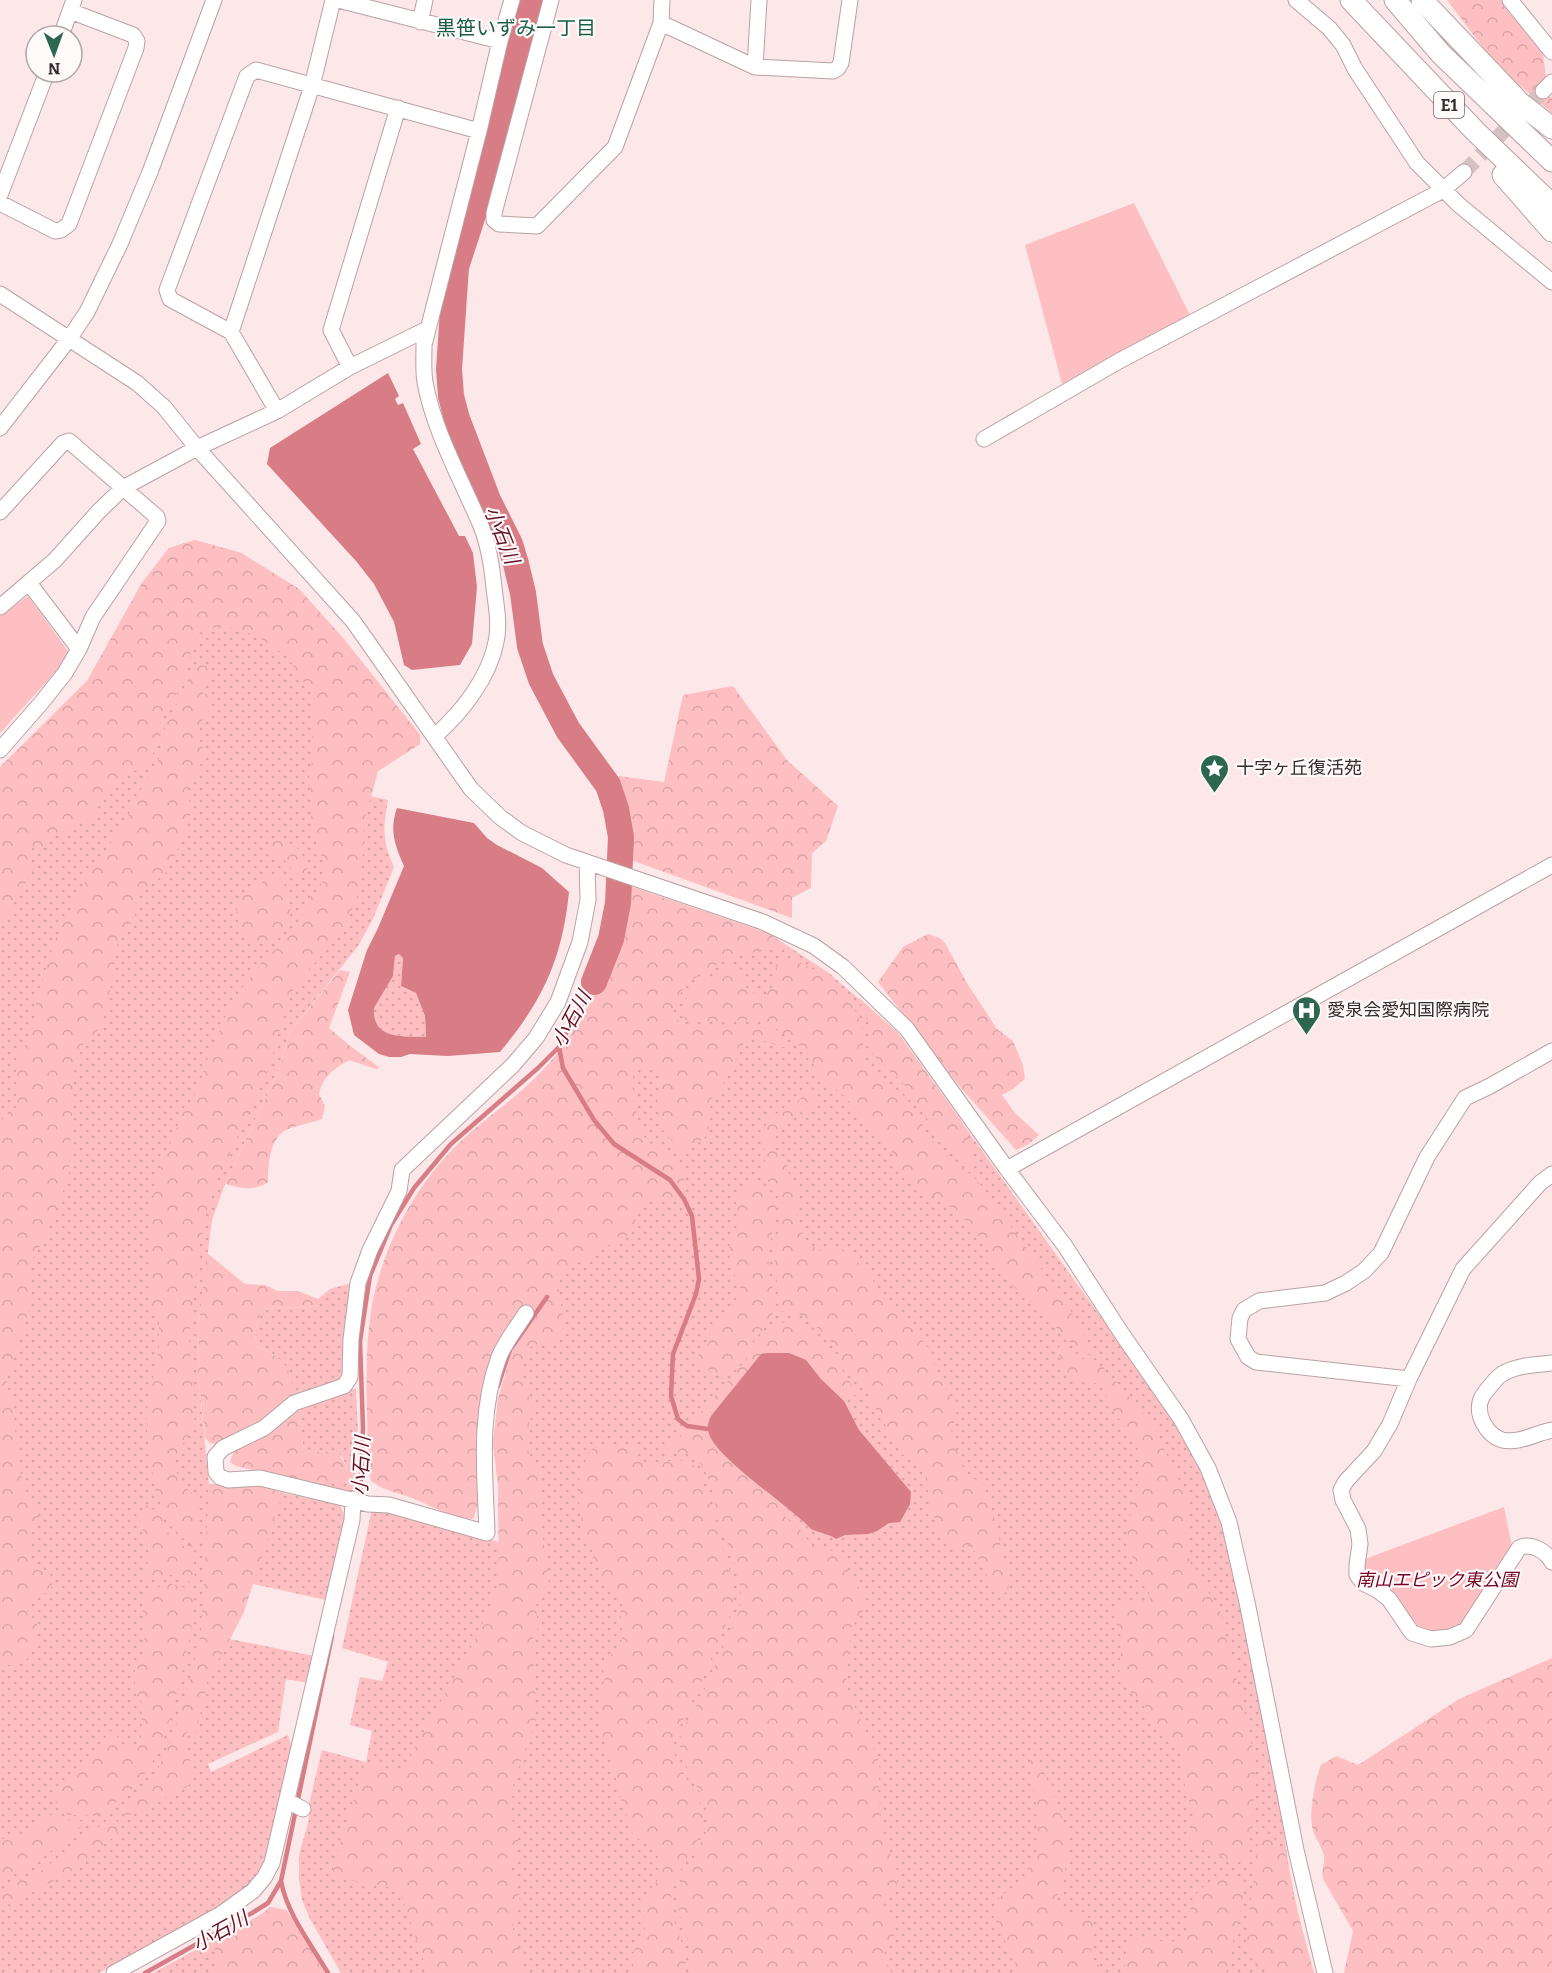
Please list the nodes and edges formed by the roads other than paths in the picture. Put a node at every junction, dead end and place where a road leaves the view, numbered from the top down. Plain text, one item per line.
1 (214, 0) edge
2 (333, 0) edge
3 (338, 0) edge
4 (426, 0) edge
5 (512, 0) edge
6 (551, 0) edge
7 (662, 0) edge
8 (759, 0) edge
9 (850, 0) edge
10 (1296, 0) edge
11 (1351, 0) edge
12 (1395, 0) edge
13 (1422, 0) edge
14 (1510, 0) edge
15 (72, 6) edge
16 (420, 22) junction
17 (661, 23) junction
18 (65, 24) edge
19 (500, 41) junction
20 (1391, 45) junction
21 (1552, 52) edge
22 (755, 67) junction
23 (42, 84) edge
24 (312, 86) junction
25 (398, 108) junction
26 (1552, 128) edge
27 (479, 131) junction
28 (1552, 161) edge
29 (1464, 172) tunnel mouth
30 (1443, 190) junction
31 (0, 195) edge
32 (0, 203) edge
33 (1552, 204) edge
34 (1552, 231) edge
35 (1552, 282) edge
36 (0, 294) edge
37 (427, 329) junction
38 (231, 332) junction
39 (69, 339) junction
40 (350, 367) junction
41 (277, 411) junction
42 (0, 428) edge
43 (984, 439) dead end
44 (197, 448) junction
45 (123, 488) junction
46 (0, 512) edge
47 (29, 583) junction
48 (0, 607) edge
49 (79, 649) junction
50 (435, 736) junction
51 (0, 750) edge
52 (587, 862) junction
53 (1552, 865) edge
54 (1552, 1051) edge
55 (1007, 1169) junction
56 (1552, 1174) edge
57 (526, 1313) dead end
58 (1552, 1363) edge
59 (1409, 1379) junction
60 (1552, 1430) edge
61 (359, 1501) junction
62 (1552, 1562) edge
63 (114, 1973) edge
64 (1326, 1973) edge

1 - 39 street
2 - 24 street
3 - 16 street
4 - 16 street
5 - 19 street
6 - 17 street
7 - 17 street
8 - 22 street
9 - 22 street
10 - 30 street
11 - 20 highway, E1
12 - 28 highway, E1
13 - 26 highway
14 - 21 street
15 - 18 street
15 - 32 street
16 - 19 street
17 - 22 street
19 - 27 street
20 - 33 highway, E1
20 - 34 highway
23 - 31 street
24 - 25 street
24 - 38 street
24 - 38 street
25 - 27 street
25 - 40 street
27 - 37 street
29 - 30 street
30 - 35 street
30 - 43 street
36 - 39 street
37 - 40 street
37 - 50 street
38 - 41 street
39 - 42 street
39 - 44 street
40 - 41 street
41 - 44 street
44 - 45 street
44 - 50 street
45 - 46 street
45 - 47 street
45 - 49 street
47 - 48 street
47 - 49 street
49 - 51 street
50 - 52 street
52 - 55 street
52 - 61 street
53 - 55 street
54 - 59 street
55 - 64 street
56 - 59 street
57 - 61 street
58 - 60 street
59 - 62 street
61 - 63 street

